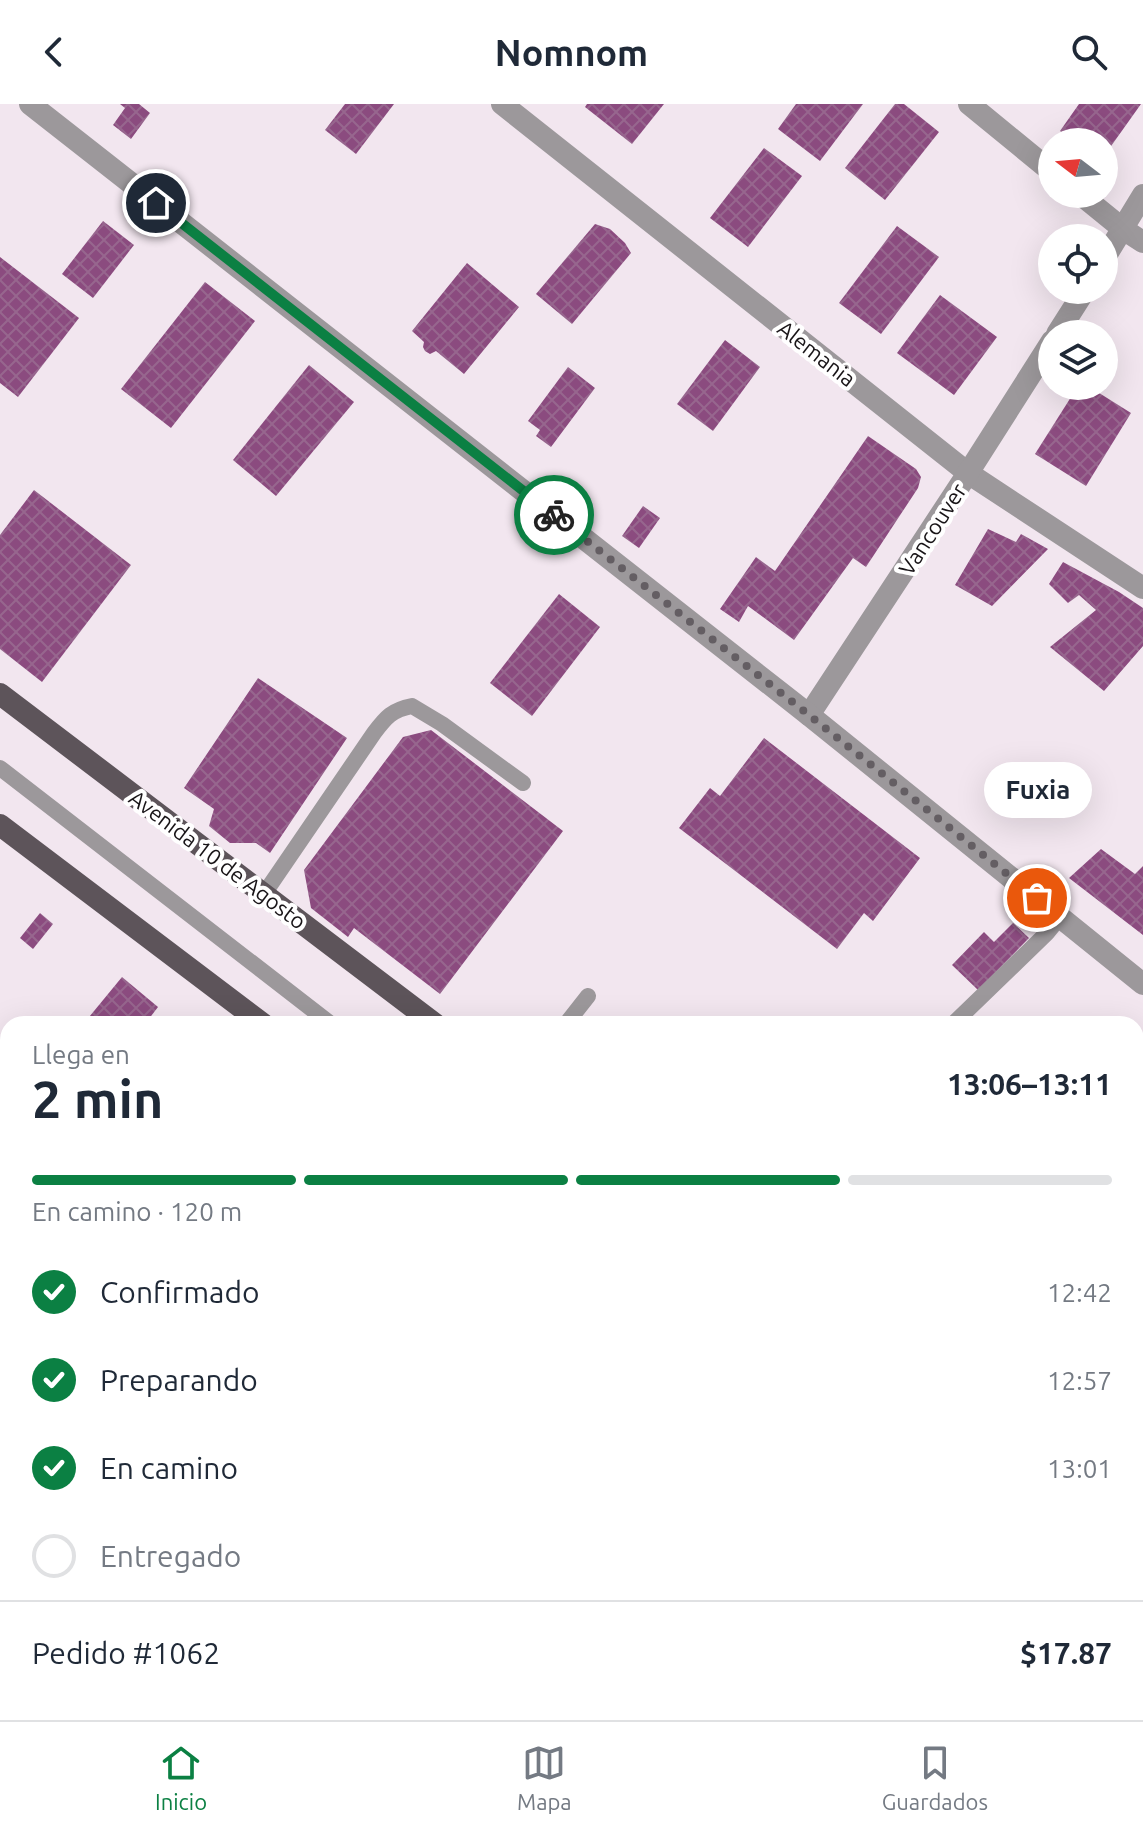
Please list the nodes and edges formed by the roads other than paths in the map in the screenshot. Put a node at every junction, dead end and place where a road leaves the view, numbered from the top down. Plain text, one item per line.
1 (30, 104) edge
2 (502, 104) edge
3 (969, 104) edge
4 (1038, 161) edge
5 (1143, 195) edge
6 (1097, 208) edge
7 (1123, 229) junction
8 (1118, 237) edge
9 (1143, 242) edge
10 (1038, 363) edge
11 (968, 473) junction
12 (1143, 588) edge
13 (0, 694) edge
14 (809, 715) junction
15 (0, 768) edge
16 (523, 783) dead end
17 (0, 825) edge
18 (264, 894) junction
19 (1060, 917) junction
20 (1143, 984) edge
21 (588, 996) dead end
22 (252, 1016) edge
23 (321, 1016) edge
24 (424, 1016) edge
25 (572, 1016) edge
26 (961, 1016) edge

1 - 14 street
2 - 11 street, Alemania
3 - 4 street
5 - 7 street
6 - 7 street
7 - 8 street
7 - 9 street
10 - 11 street, Vancouver
11 - 12 street, Alemania
11 - 14 street, Vancouver
13 - 18 main road, Avenida 10 de Agosto
14 - 19 street
15 - 23 lane
16 - 18 lane
17 - 22 main road
18 - 24 main road, Avenida 10 de Agosto
19 - 20 street
19 - 26 lane
21 - 25 lane

